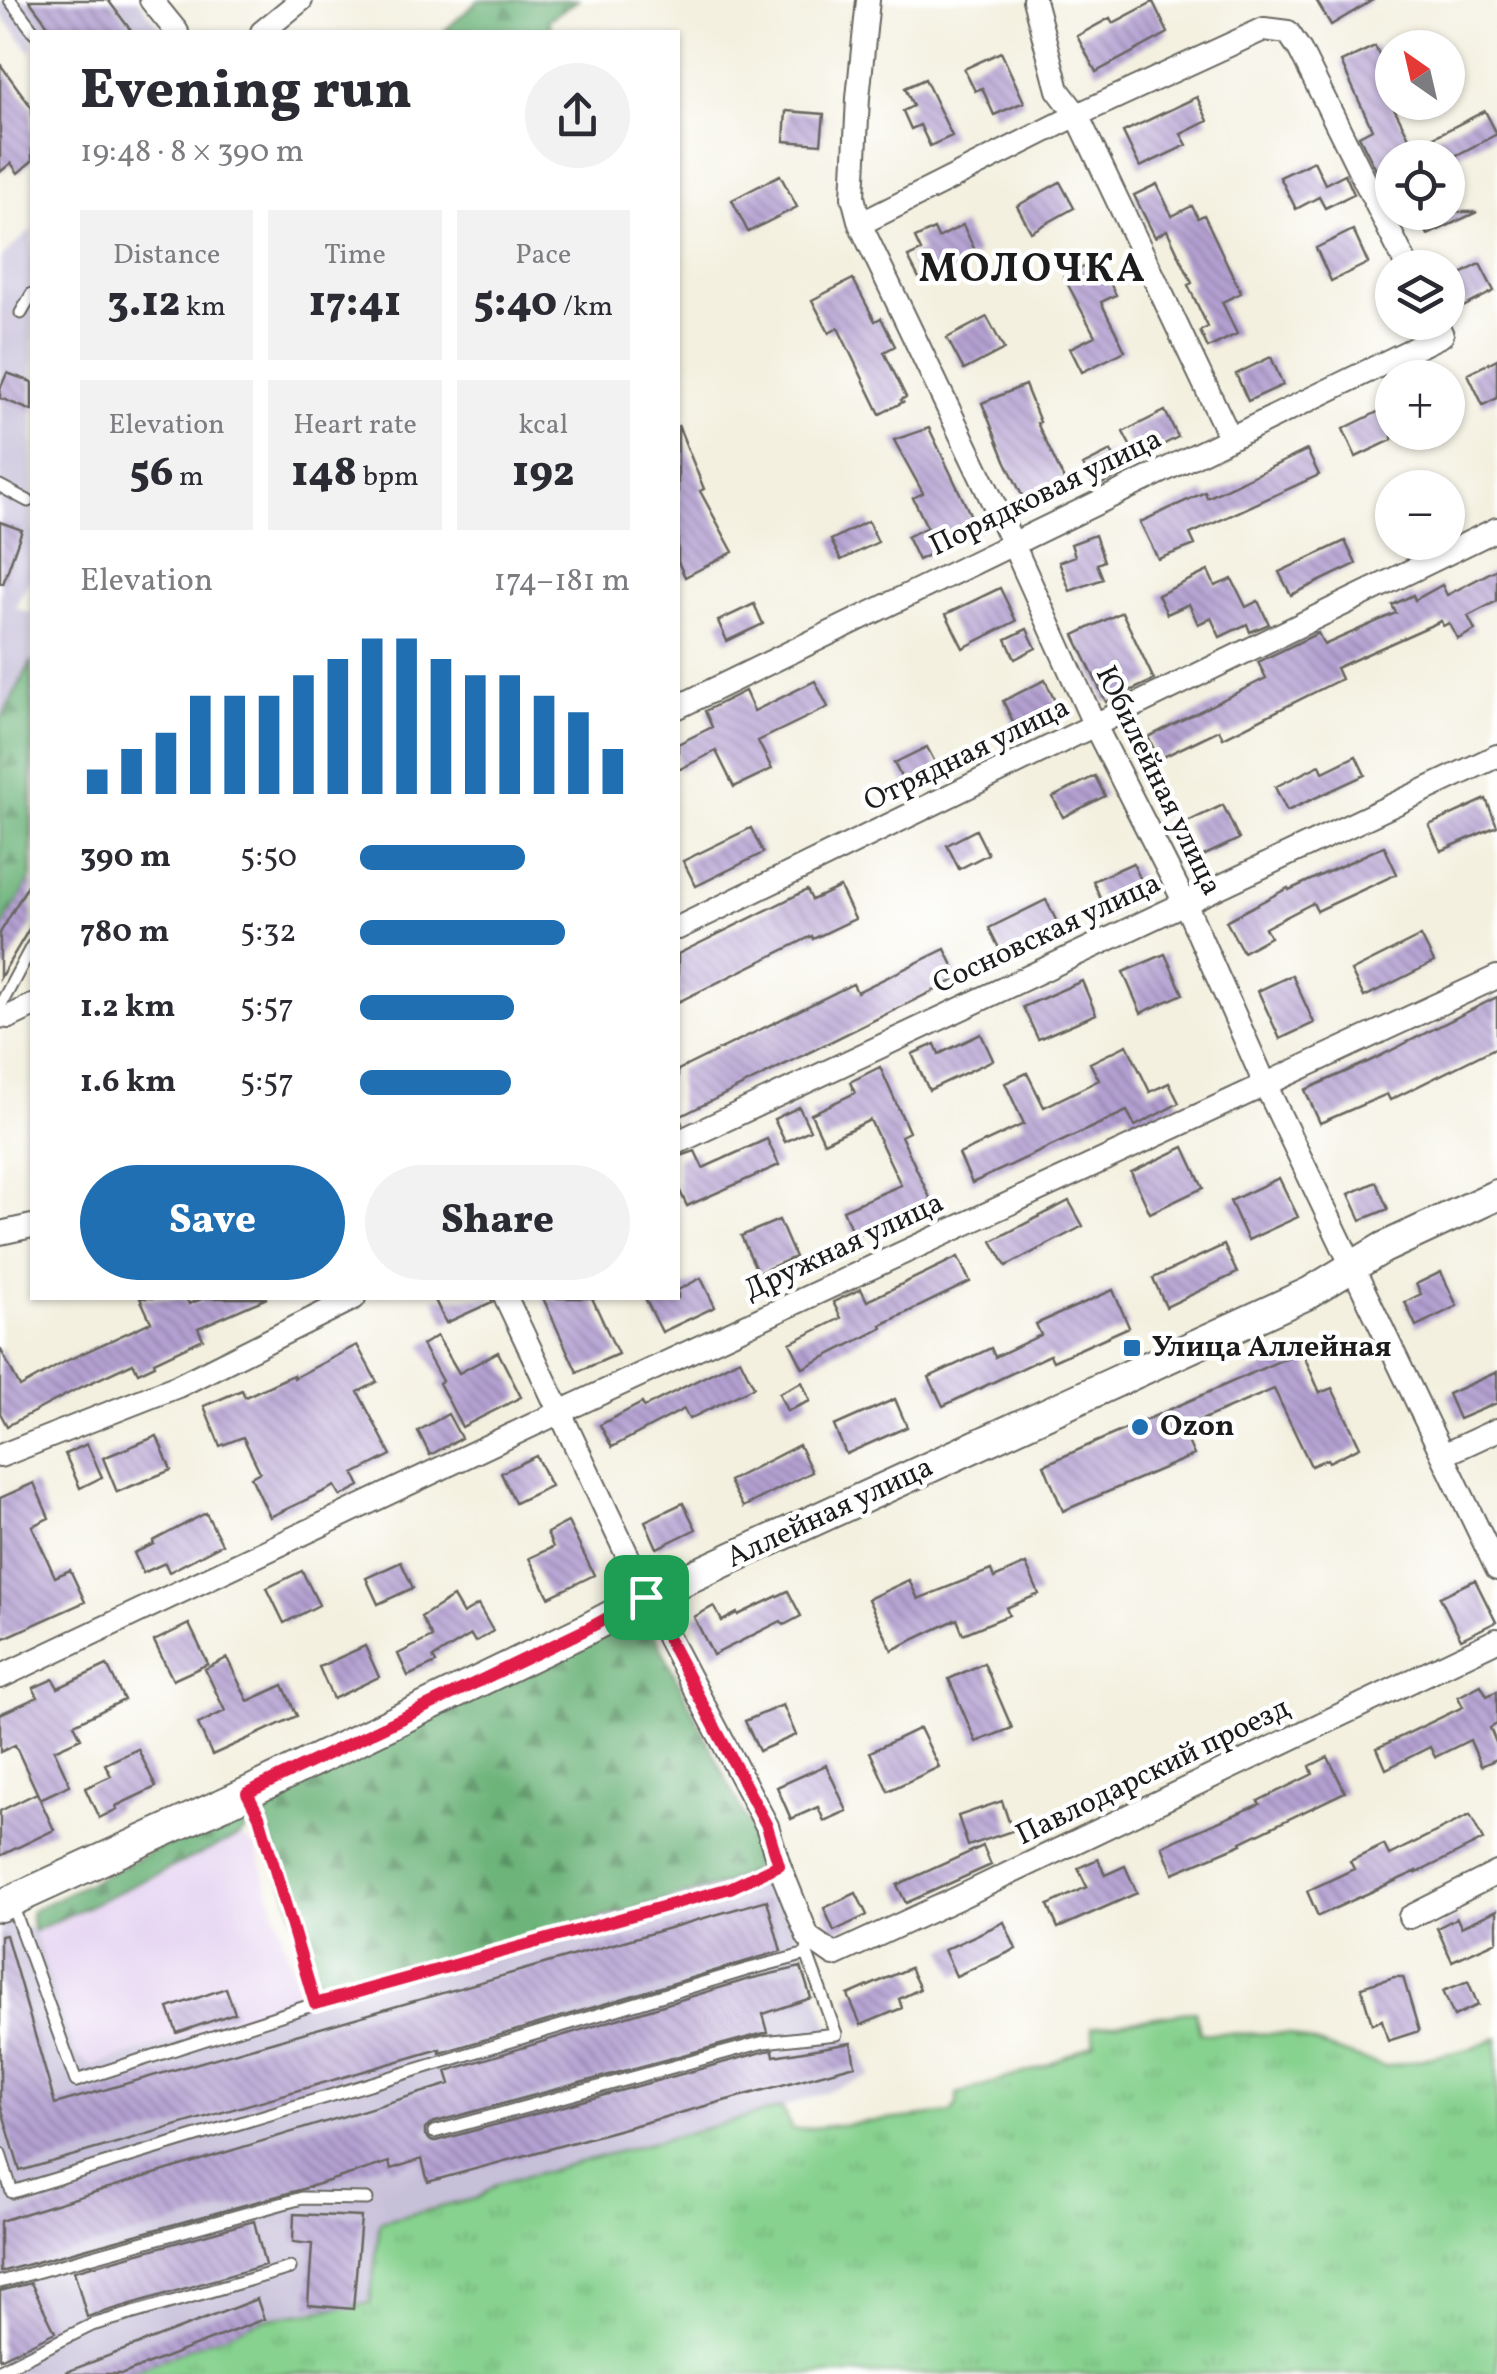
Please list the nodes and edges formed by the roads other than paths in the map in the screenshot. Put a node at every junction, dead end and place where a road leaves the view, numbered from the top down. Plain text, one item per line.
1 (10, 0) edge
2 (151, 0) edge
3 (301, 0) edge
4 (868, 0) edge
5 (1034, 0) edge
6 (32, 30) edge
7 (175, 30) edge
8 (264, 30) edge
9 (1078, 115) junction
10 (860, 224) junction
11 (1399, 250) edge
12 (30, 297) edge
13 (20, 313) dead end
14 (1418, 340) edge
15 (1230, 438) junction
16 (0, 486) edge
17 (28, 501) dead end
18 (1497, 528) edge
19 (1012, 542) junction
20 (680, 705) edge
21 (1094, 726) junction
22 (1497, 756) edge
23 (1184, 903) junction
24 (680, 927) edge
25 (30, 950) edge
26 (1497, 977) edge
27 (0, 1006) edge
28 (30, 1007) edge
29 (0, 1016) edge
30 (1265, 1084) junction
31 (680, 1141) edge
32 (1497, 1195) edge
33 (30, 1226) edge
34 (0, 1233) edge
35 (1351, 1266) junction
36 (350, 1300) edge
37 (507, 1300) edge
38 (560, 1412) junction
39 (1497, 1430) edge
40 (1443, 1455) junction
41 (0, 1456) edge
42 (1497, 1569) edge
43 (646, 1597) junction
44 (1497, 1640) edge
45 (0, 1676) edge
46 (247, 1793) junction
47 (779, 1865) junction
48 (1497, 1873) edge
49 (5, 1904) edge
50 (1410, 1917) dead end
51 (808, 1946) junction
52 (315, 2004) junction
53 (434, 2132) dead end
54 (0, 2154) edge
55 (367, 2200) dead end
56 (290, 2268) dead end
57 (0, 2282) edge
58 (0, 2370) edge

1 - 6 lane
2 - 7 street
3 - 8 street
4 - 10 street, Юбилейная улица
5 - 9 street
9 - 10 street
9 - 11 street
9 - 15 street
10 - 19 street, Юбилейная улица
12 - 13 lane
14 - 15 street, Порядковая улица
15 - 19 street, Порядковая улица
16 - 17 lane
18 - 21 street, Отрядная улица
19 - 20 street, Порядковая улица
19 - 21 street, Юбилейная улица
21 - 23 street, Юбилейная улица
21 - 24 street, Отрядная улица
22 - 23 street, Сосновская улица
23 - 30 street, Юбилейная улица
23 - 31 street, Сосновская улица
25 - 27 lane
26 - 30 street, Дружная улица
28 - 29 street
30 - 35 street, Юбилейная улица
30 - 38 street, Дружная улица
32 - 35 street, Аллейная улица
33 - 34 street
35 - 40 street, Юбилейная улица
35 - 43 street, Аллейная улица
36 - 41 street
37 - 38 street
38 - 43 street
38 - 45 street, Дружная улица
39 - 40 street
40 - 42 street, Юбилейная улица
43 - 46 street, Аллейная улица
43 - 47 street
44 - 51 street, Павлодарский проезд
46 - 49 street, Аллейная улица
46 - 52 lane
47 - 51 street
47 - 52 lane
48 - 50 street
49 - 52 lane
51 - 53 lane
51 - 54 lane
55 - 57 lane
56 - 58 lane

